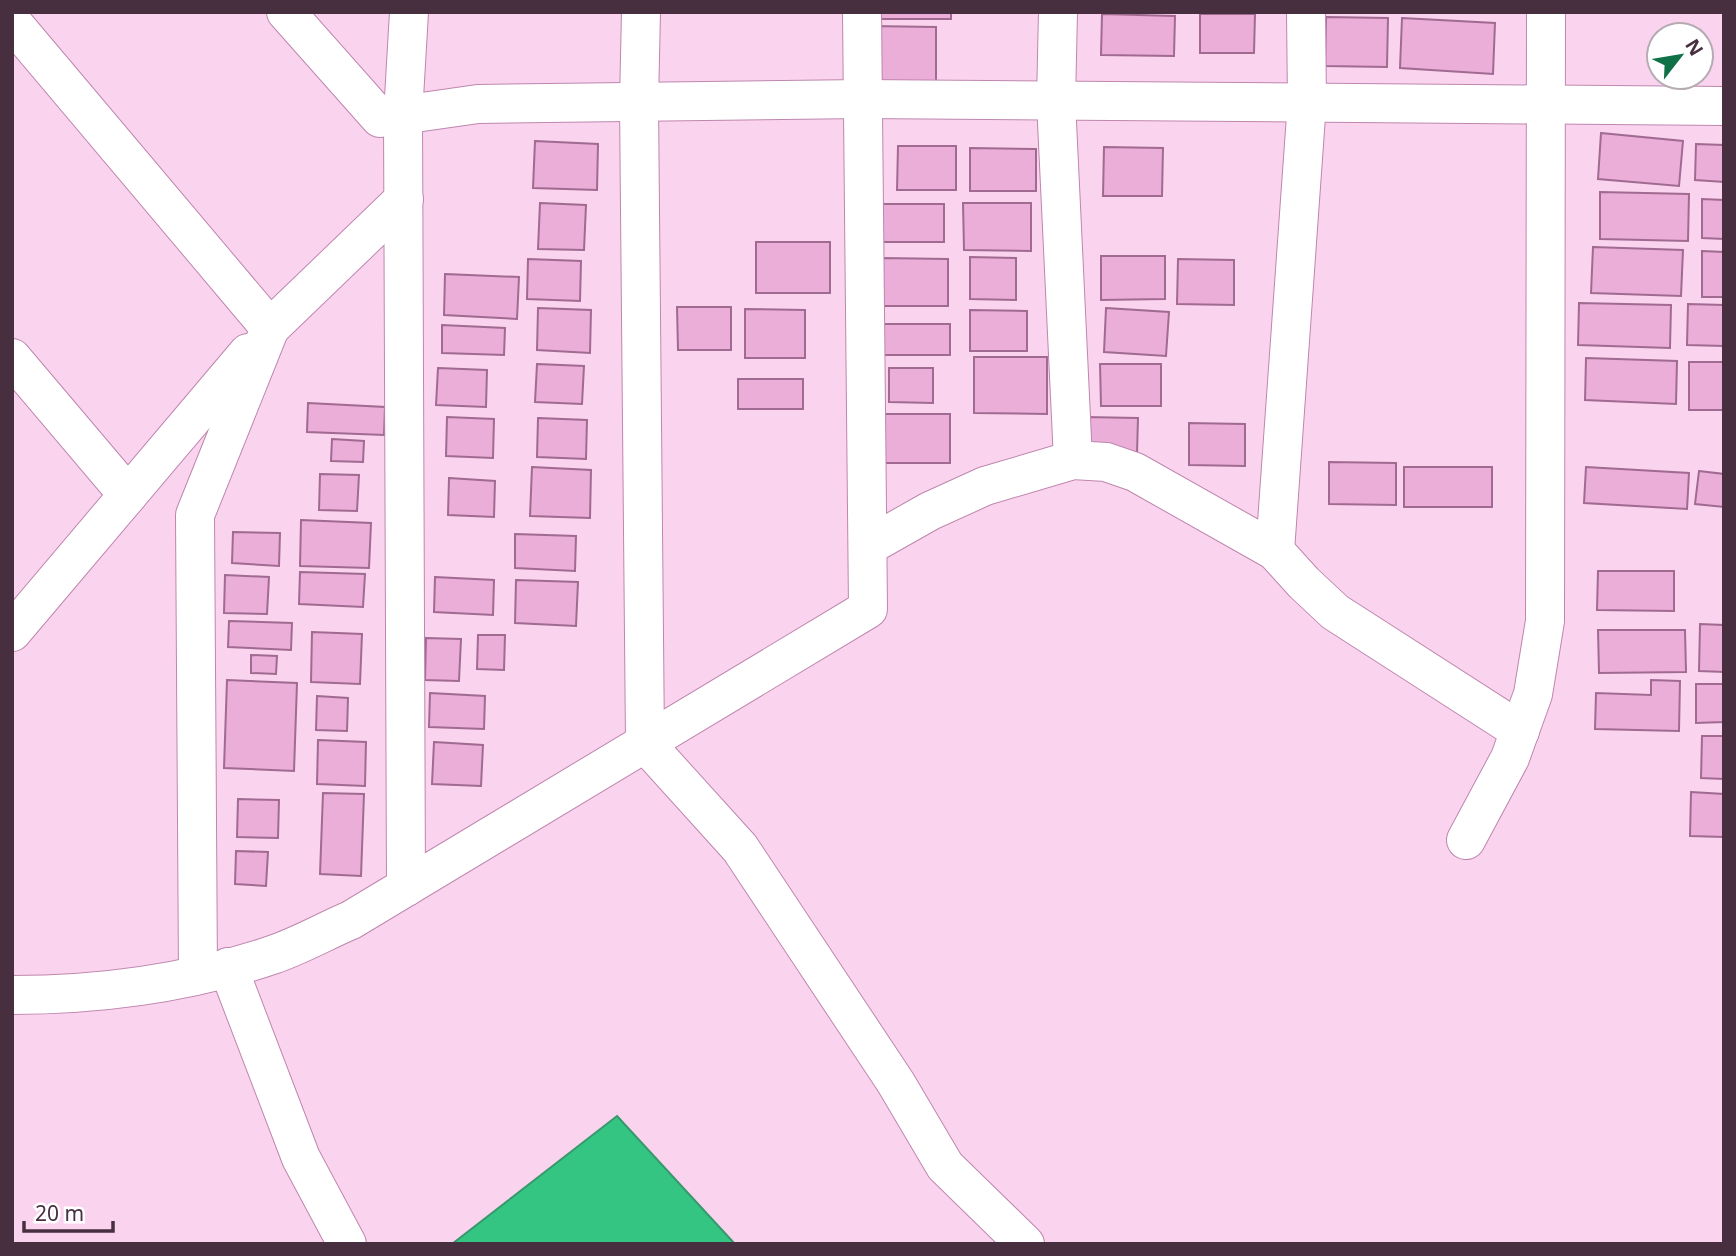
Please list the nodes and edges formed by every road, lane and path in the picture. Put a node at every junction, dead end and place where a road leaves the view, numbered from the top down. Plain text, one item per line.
1 (286, 12) edge
2 (409, 12) edge
3 (641, 12) edge
4 (862, 12) edge
5 (1058, 12) edge
6 (1306, 12) edge
7 (1546, 12) edge
8 (12, 22) edge
9 (863, 99) junction
10 (639, 102) junction
11 (1056, 102) junction
12 (1307, 102) junction
13 (1545, 104) junction
14 (1724, 106) edge
15 (403, 115) junction
16 (404, 199) junction
17 (270, 328) junction
18 (12, 358) edge
19 (1073, 460) junction
20 (128, 495) junction
21 (867, 546) junction
22 (1275, 551) junction
23 (12, 632) edge
24 (1520, 731) junction
25 (645, 743) junction
26 (1466, 840) dead end
27 (406, 887) junction
28 (213, 971) junction
29 (12, 995) edge
30 (347, 1244) edge
31 (1025, 1244) edge

1 - 15 street
2 - 15 street
3 - 10 street
4 - 9 street
5 - 11 street
6 - 12 street
7 - 13 street
8 - 17 street
9 - 10 street
9 - 11 street
9 - 21 street
10 - 15 street
10 - 25 street
11 - 12 street
11 - 19 street
12 - 13 street
12 - 22 street
13 - 14 street
13 - 24 street
15 - 16 street
16 - 17 street
16 - 27 street
17 - 20 street
17 - 28 street
18 - 20 street
19 - 21 street
19 - 22 street
20 - 23 street
21 - 25 street
22 - 24 street
24 - 26 street
25 - 27 street
25 - 31 street
27 - 28 street
28 - 29 street
28 - 30 street

